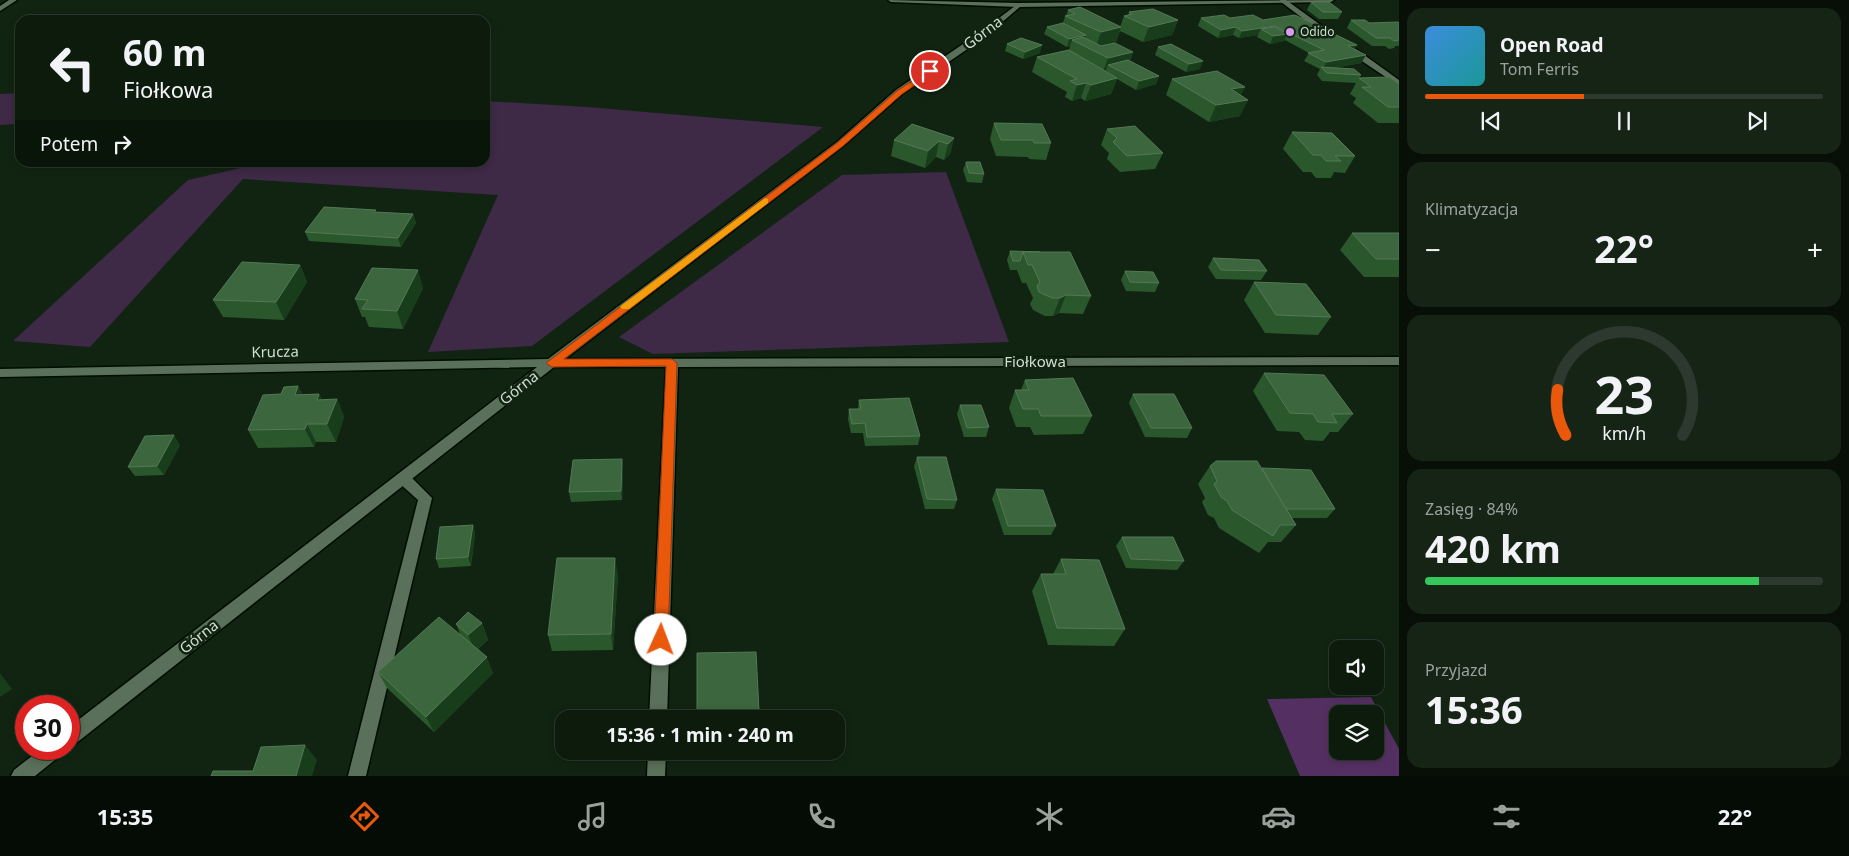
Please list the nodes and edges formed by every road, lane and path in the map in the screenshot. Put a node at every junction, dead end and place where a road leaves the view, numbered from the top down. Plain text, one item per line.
1 (14, 0) edge
2 (891, 0) edge
3 (1332, 0) edge
4 (1283, 1) edge
5 (1022, 2) edge
6 (0, 9) edge
7 (1337, 40) edge
8 (1345, 45) edge
9 (1399, 84) edge
10 (1399, 361) edge
11 (552, 363) junction
12 (672, 363) junction
13 (0, 373) edge
14 (403, 478) junction
15 (658, 710) edge
16 (80, 729) edge
17 (41, 760) edge
18 (657, 760) edge
19 (20, 776) edge
20 (357, 776) edge
21 (656, 776) edge

1 - 6 street
2 - 5 street
3 - 4 street
4 - 5 street
4 - 7 street
5 - 11 street, Górna
8 - 9 street
10 - 12 street, Fiołkowa
11 - 12 street, Fiołkowa
11 - 13 street, Krucza
11 - 14 street, Górna
12 - 15 street
14 - 16 street, Górna
14 - 20 street
17 - 19 street
18 - 21 street

